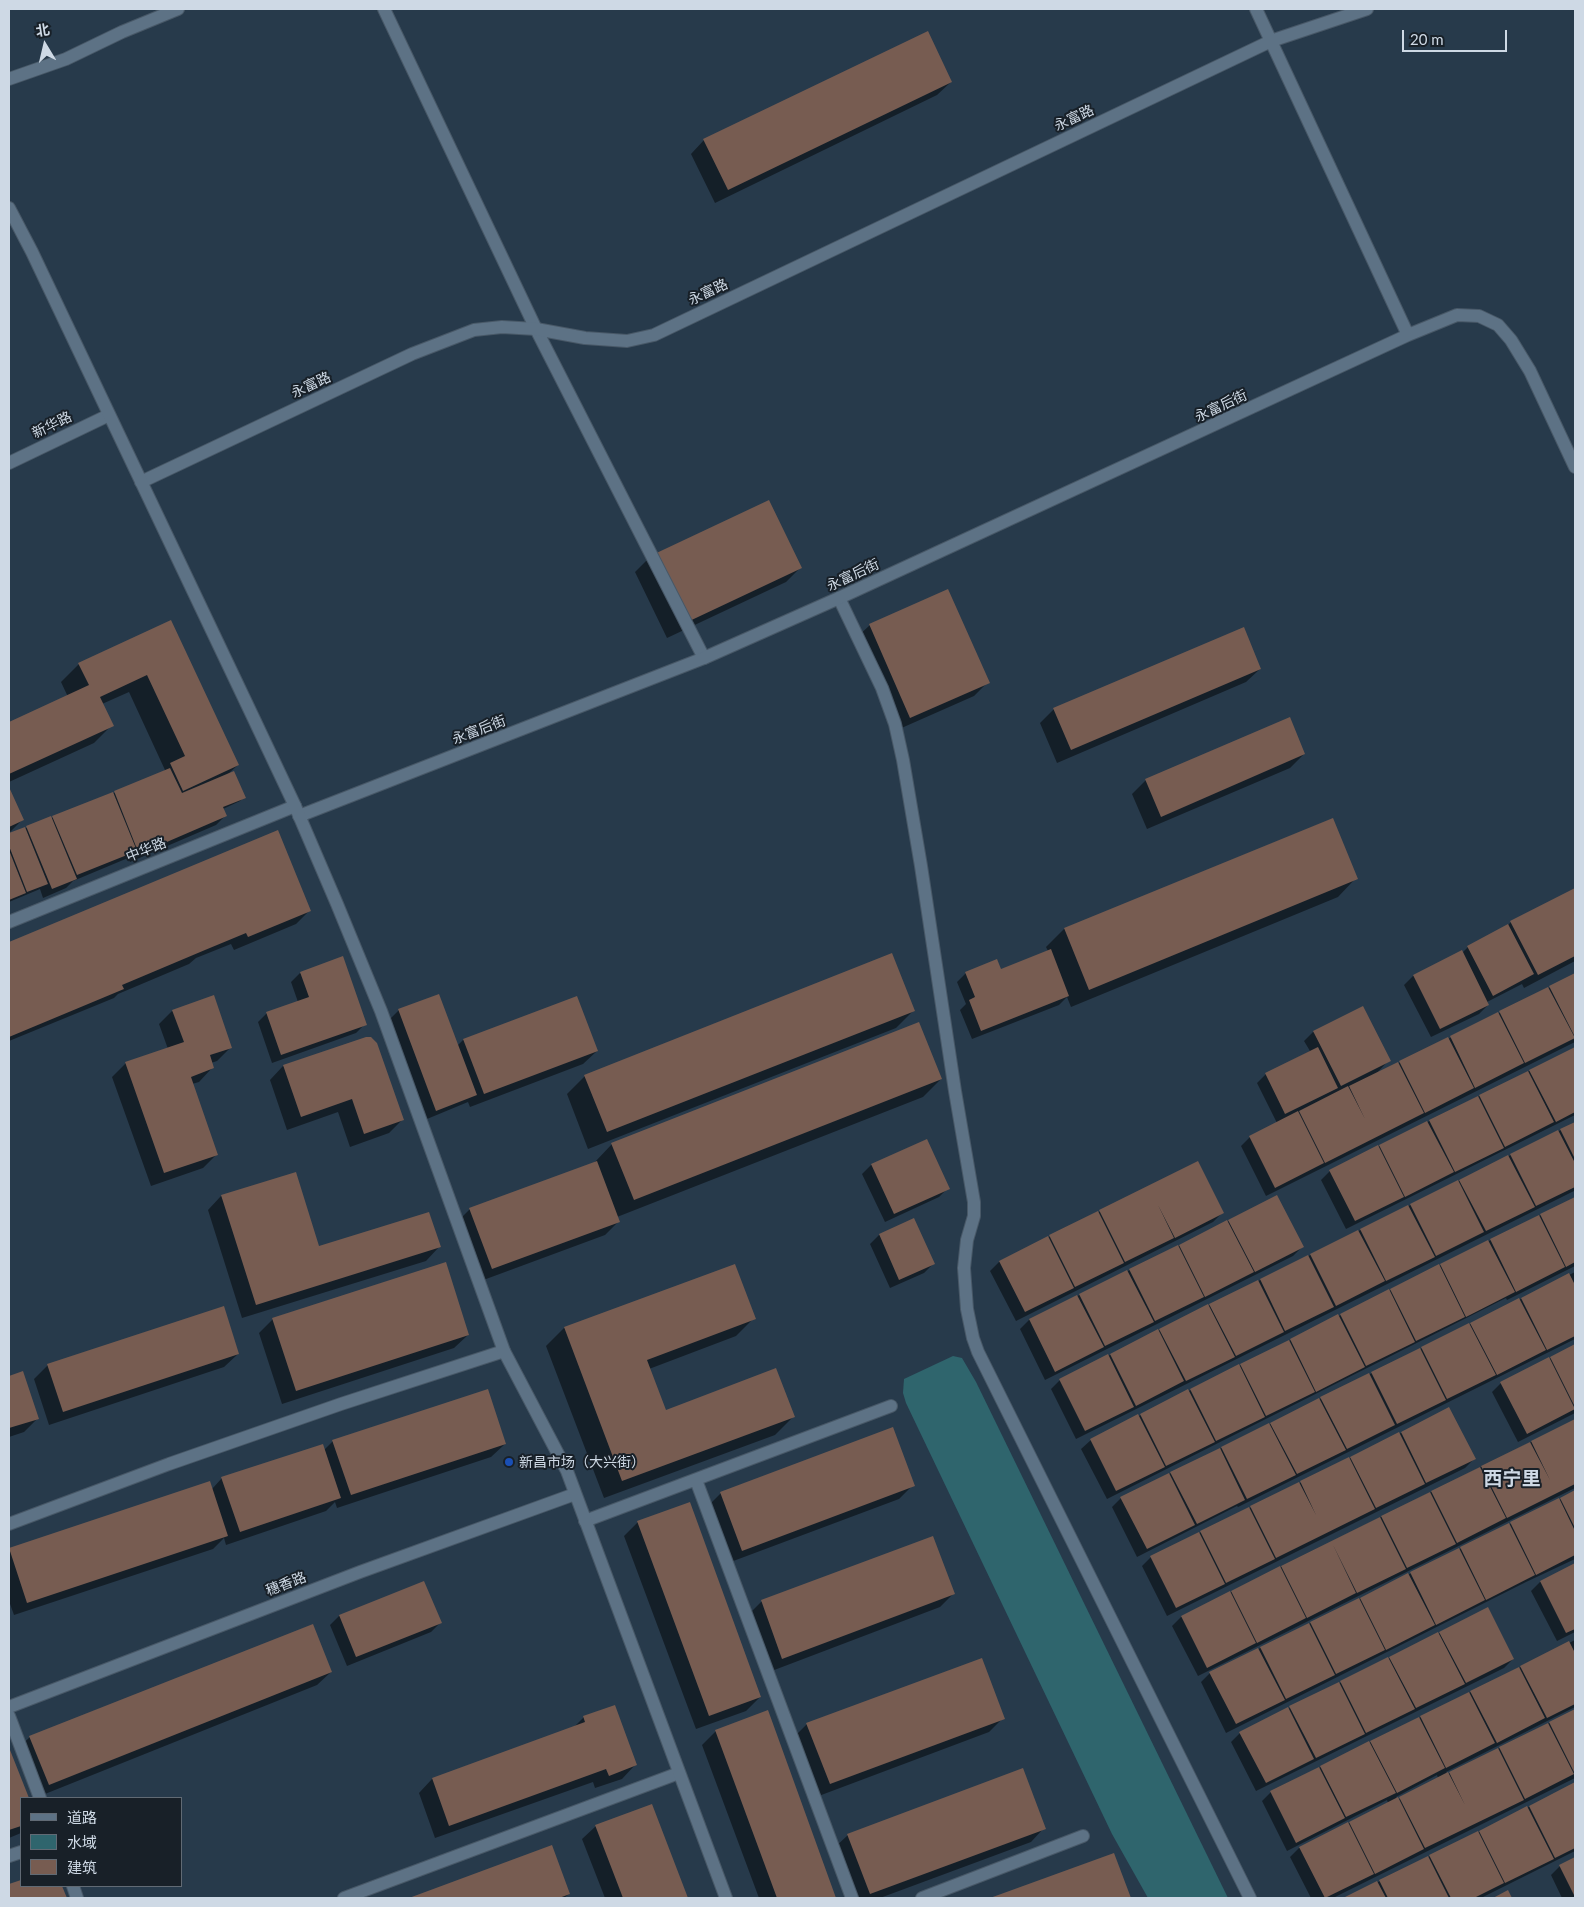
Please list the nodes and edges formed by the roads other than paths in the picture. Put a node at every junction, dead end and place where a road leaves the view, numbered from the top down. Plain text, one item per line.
1 (178, 9) edge
2 (384, 9) edge
3 (1256, 9) edge
4 (1367, 9) edge
5 (1271, 41) junction
6 (9, 79) edge
7 (9, 208) edge
8 (536, 328) junction
9 (1408, 335) junction
10 (109, 415) junction
11 (9, 463) edge
12 (1575, 467) edge
13 (141, 482) junction
14 (839, 598) junction
15 (704, 658) junction
16 (297, 811) junction
17 (9, 922) edge
18 (504, 1351) junction
19 (891, 1406) dead end
20 (696, 1480) junction
21 (575, 1494) junction
22 (585, 1521) junction
23 (9, 1524) edge
24 (9, 1706) edge
25 (9, 1716) edge
26 (678, 1773) junction
27 (40, 1797) edge
28 (1083, 1836) dead end
29 (936, 1896) edge
30 (344, 1898) edge
31 (726, 1898) edge
32 (852, 1898) edge
33 (922, 1898) edge
34 (1250, 1898) edge

1 - 6 street
2 - 8 street
3 - 5 street
4 - 5 street, 永富路
5 - 8 street, 永富路
5 - 9 street
7 - 10 street
8 - 13 street, 永富路
8 - 15 street
9 - 12 street, 永富后街
9 - 14 street, 永富后街
10 - 11 street, 新华路
10 - 13 street
13 - 16 street
14 - 15 street, 永富后街
14 - 34 street
15 - 16 street, 永富后街
16 - 17 street, 中华路
16 - 18 street
18 - 21 street
18 - 23 street
19 - 20 street
20 - 22 street
20 - 32 street
21 - 22 street
21 - 24 street, 穗香路
22 - 26 street
25 - 27 street
26 - 30 street
26 - 31 street
28 - 29 street
29 - 33 street

